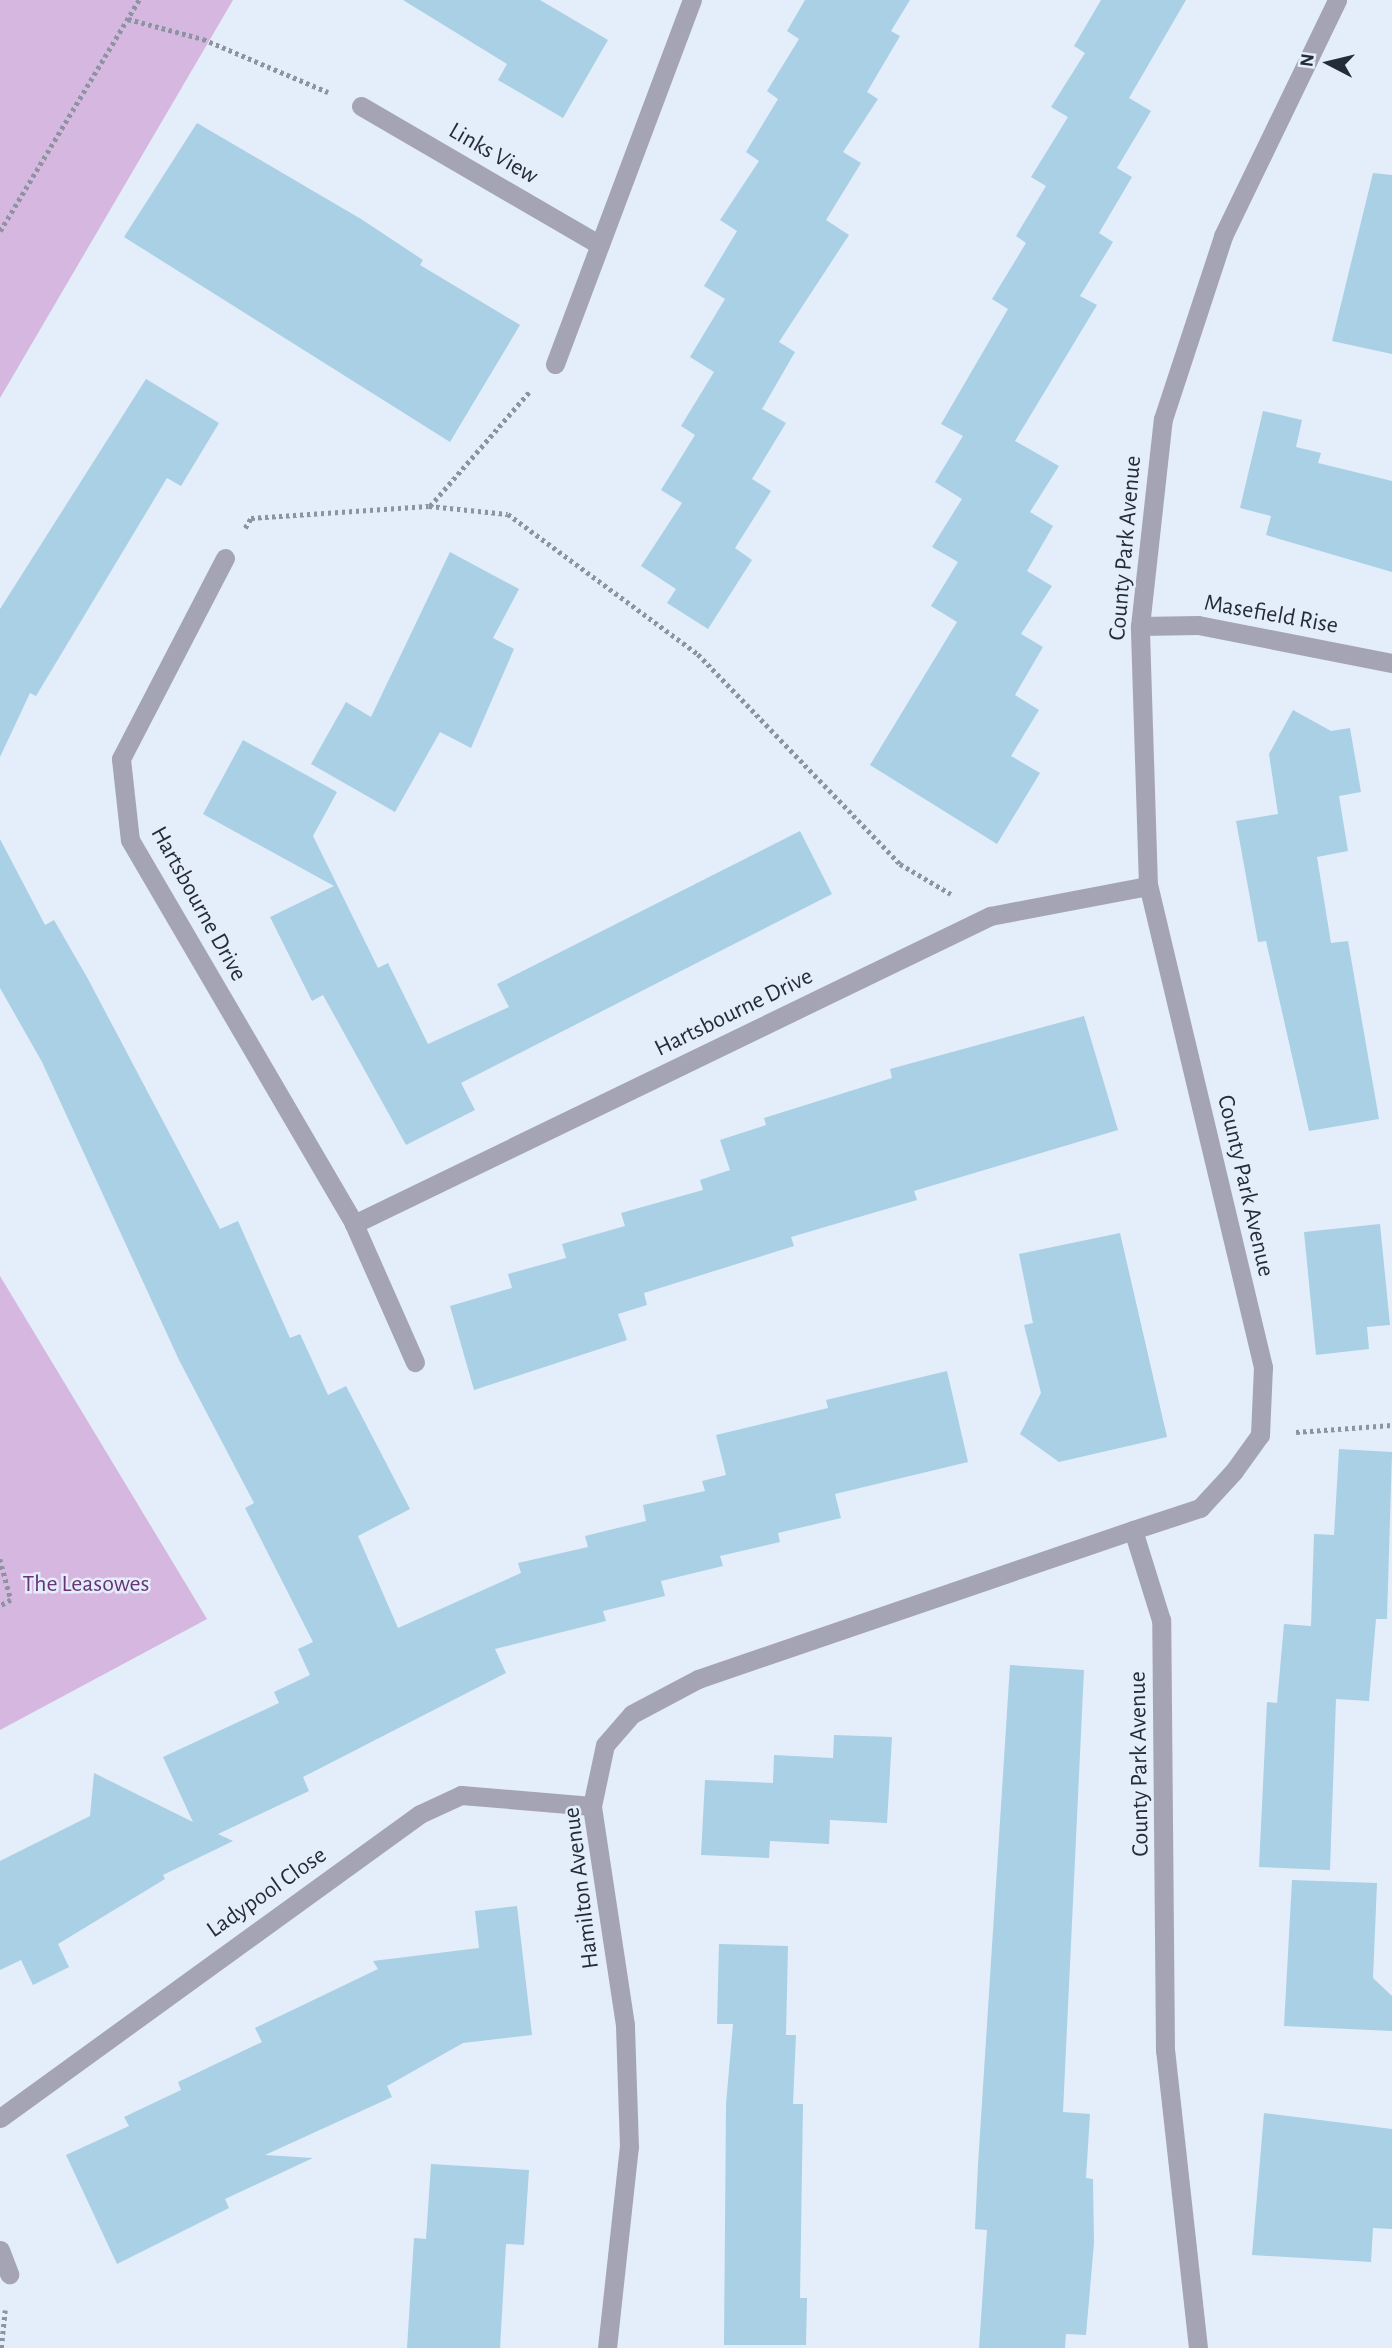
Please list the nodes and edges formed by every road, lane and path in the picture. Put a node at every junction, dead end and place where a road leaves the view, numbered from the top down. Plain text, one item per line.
1 (139, 0) edge
2 (692, 0) edge
3 (1337, 0) edge
4 (128, 19) junction
5 (361, 106) joint
6 (0, 231) edge
7 (600, 245) junction
8 (555, 364) joint
9 (429, 506) junction
10 (225, 558) joint
11 (1140, 626) junction
12 (1392, 663) edge
13 (1149, 886) junction
14 (990, 916) junction
15 (355, 1224) junction
16 (415, 1362) dead end
17 (1392, 1424) edge
18 (1260, 1435) junction
19 (1133, 1530) junction
20 (0, 1559) edge
21 (0, 1606) edge
22 (592, 1806) junction
23 (0, 2118) edge
24 (0, 2250) edge
25 (9, 2274) dead end
26 (607, 2348) edge
27 (1198, 2348) edge

1 - 4 path
2 - 7 street
3 - 11 street, County Park Avenue
4 - 5 path
4 - 6 path
5 - 7 street, Links View
7 - 8 street
8 - 9 path
9 - 10 path
9 - 14 path
10 - 15 street, Hartsbourne Drive
11 - 12 street, Masefield Rise
11 - 13 street, County Park Avenue
13 - 14 street, Hartsbourne Drive
13 - 18 street, County Park Avenue
14 - 15 street, Hartsbourne Drive
15 - 16 street, Hartsbourne Drive
17 - 18 path
18 - 19 street
19 - 22 street, Hamilton Avenue
19 - 27 street, County Park Avenue
20 - 21 path
22 - 23 street, Ladypool Close
22 - 26 street, Hamilton Avenue
24 - 25 street

